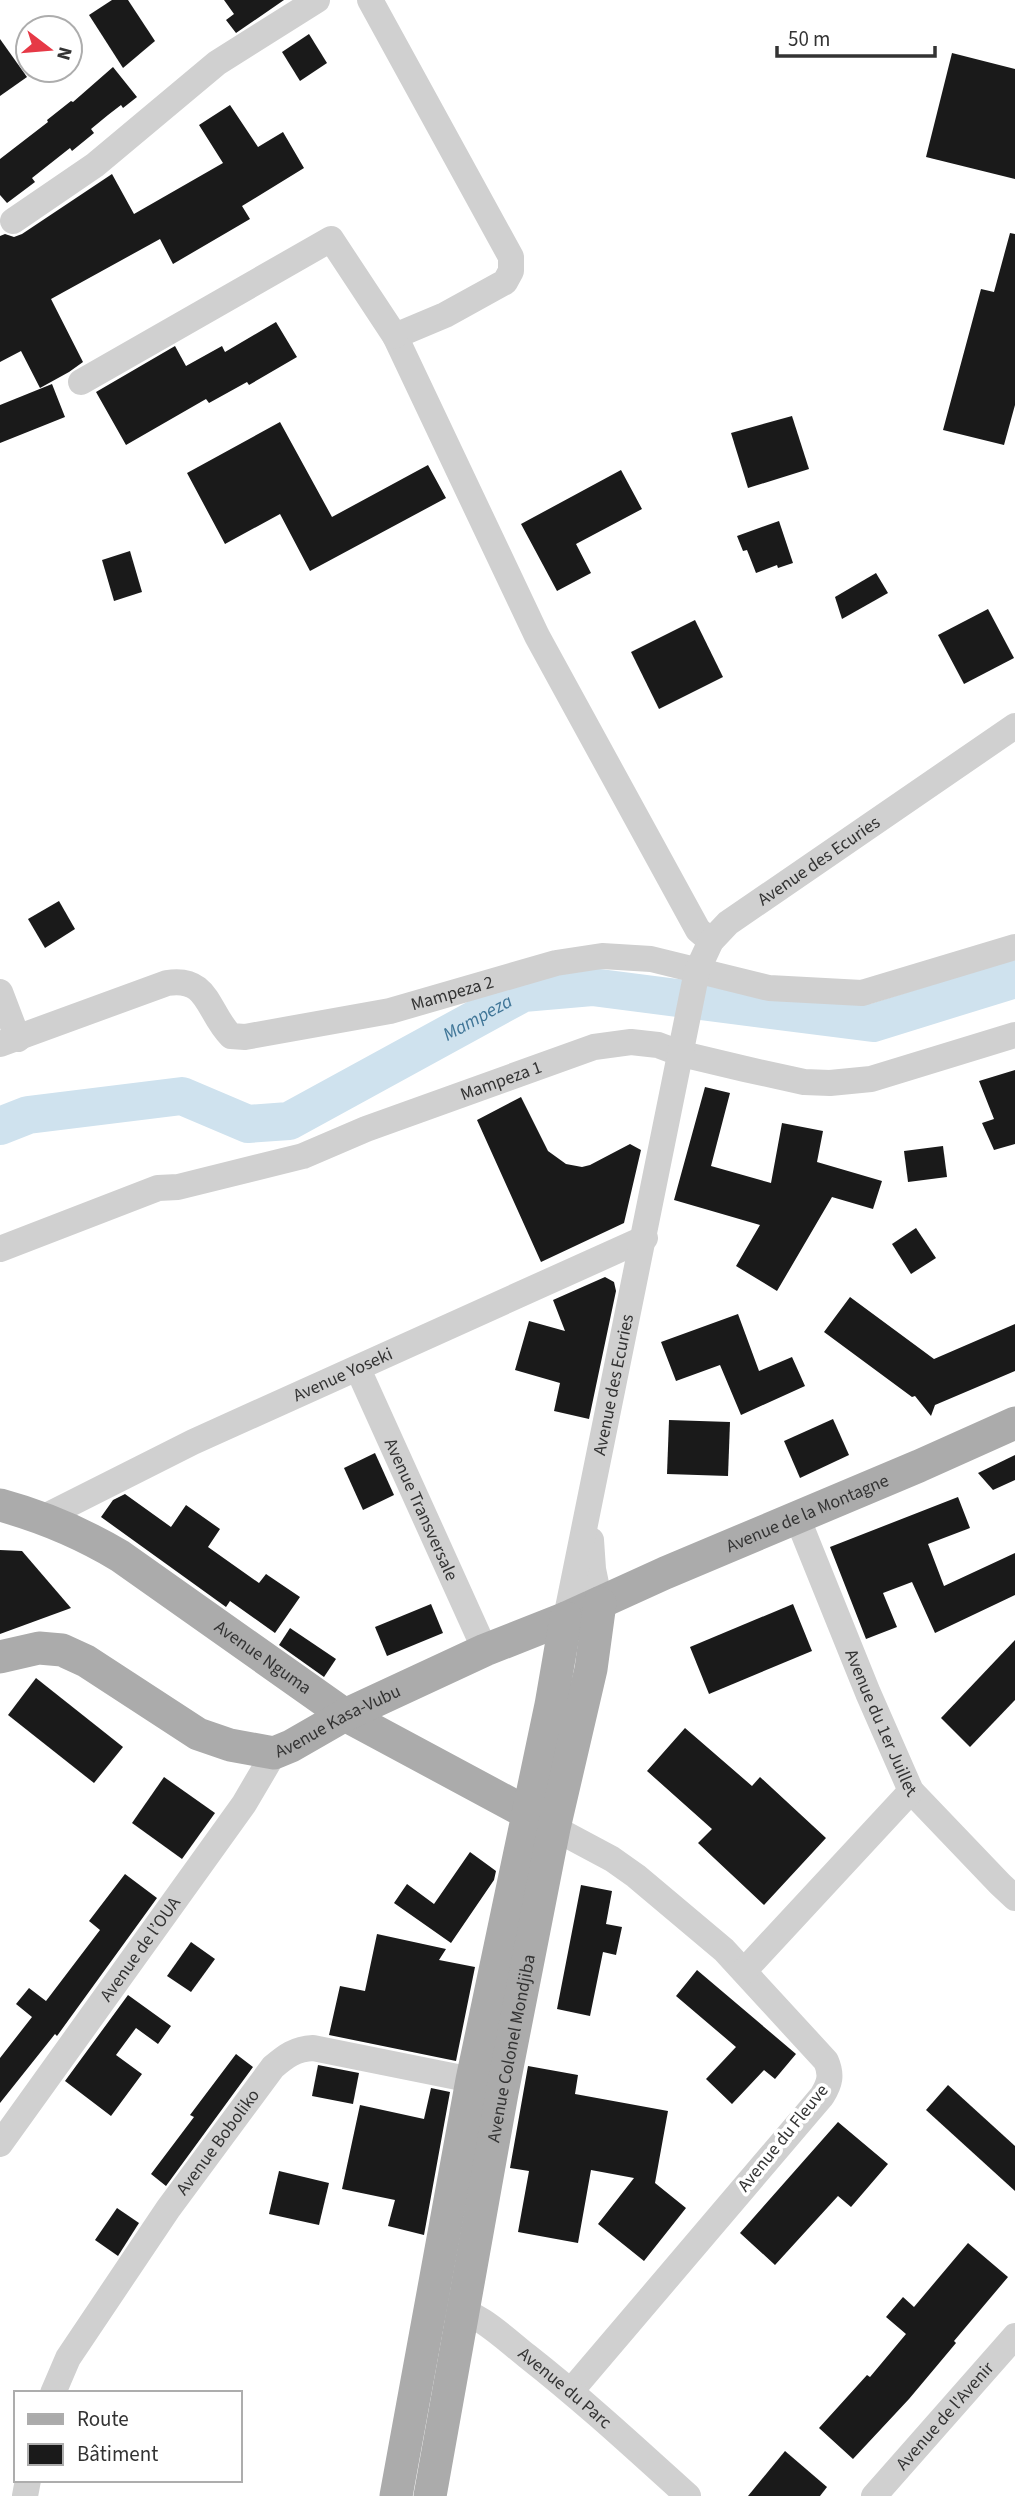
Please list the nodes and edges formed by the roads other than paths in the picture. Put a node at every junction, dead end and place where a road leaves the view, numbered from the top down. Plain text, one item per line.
1 (317, 0) edge
2 (370, 0) edge
3 (13, 221) dead end
4 (396, 336) junction
5 (81, 382) dead end
6 (1015, 726) edge
7 (711, 941) junction
8 (1015, 947) edge
9 (696, 980) junction
10 (0, 992) edge
11 (1015, 1035) edge
12 (9, 1042) edge
13 (684, 1048) junction
14 (645, 1238) junction
15 (0, 1249) edge
16 (358, 1369) junction
17 (1015, 1423) edge
18 (0, 1505) edge
19 (589, 1510) junction
20 (44, 1517) junction
21 (797, 1517) junction
22 (600, 1603) junction
23 (566, 1618) junction
24 (485, 1650) junction
25 (0, 1657) edge
26 (345, 1715) junction
27 (274, 1753) junction
28 (911, 1791) junction
29 (541, 1820) junction
30 (1015, 1898) edge
31 (744, 1971) junction
32 (472, 2080) junction
33 (0, 2144) edge
34 (430, 2303) junction
35 (464, 2309) junction
36 (1015, 2336) edge
37 (54, 2391) edge
38 (571, 2391) junction
39 (397, 2496) edge
40 (430, 2496) edge
41 (688, 2496) edge
42 (874, 2496) edge

1 - 3 street
2 - 4 street
4 - 5 street
4 - 7 street
6 - 7 street, Avenue des Ecuries
7 - 9 street, Avenue des Ecuries
8 - 9 street, Mampeza 2
9 - 12 street, Mampeza 2
9 - 13 street, Avenue des Ecuries
10 - 12 street
11 - 13 street, Mampeza 1
13 - 14 street, Avenue des Ecuries
13 - 15 street, Mampeza 1
14 - 16 street, Avenue Yoseki
14 - 19 street, Avenue des Ecuries
16 - 20 street, Avenue Yoseki
16 - 24 street, Avenue Transversale
17 - 21 main road, Avenue de la Montagne
18 - 20 main road, Avenue Nguma
19 - 22 street, Avenue des Ecuries
19 - 23 street, Avenue des Ecuries
20 - 26 main road, Avenue Nguma
21 - 22 main road, Avenue de la Montagne
21 - 28 street, Avenue du 1er Juillet
22 - 23 main road, Avenue Kasa-Vubu
22 - 29 main road, Avenue Colonel Mondjiba
23 - 24 main road, Avenue Kasa-Vubu
23 - 29 main road, Avenue Colonel Mondjiba
24 - 26 main road, Avenue Kasa-Vubu
25 - 27 main road, Avenue Kasa-Vubu
26 - 27 main road, Avenue Kasa-Vubu
26 - 29 main road, Avenue Nguma
27 - 33 street, Avenue de l’OUA
28 - 30 street, Avenue du 1er Juillet
28 - 31 street
29 - 31 street, Avenue du Fleuve
29 - 32 main road, Avenue Colonel Mondjiba
29 - 35 main road, Avenue Colonel Mondjiba
31 - 38 street, Avenue du Fleuve
32 - 34 main road, Avenue Colonel Mondjiba
32 - 37 street, Avenue Boboliko
34 - 35 street, Avenue du Parc
34 - 39 main road, Avenue Colonel Mondjiba
35 - 38 street, Avenue du Parc
35 - 40 main road, Avenue Colonel Mondjiba
36 - 42 street, Avenue de l'Avenir
38 - 41 street, Avenue du Parc

